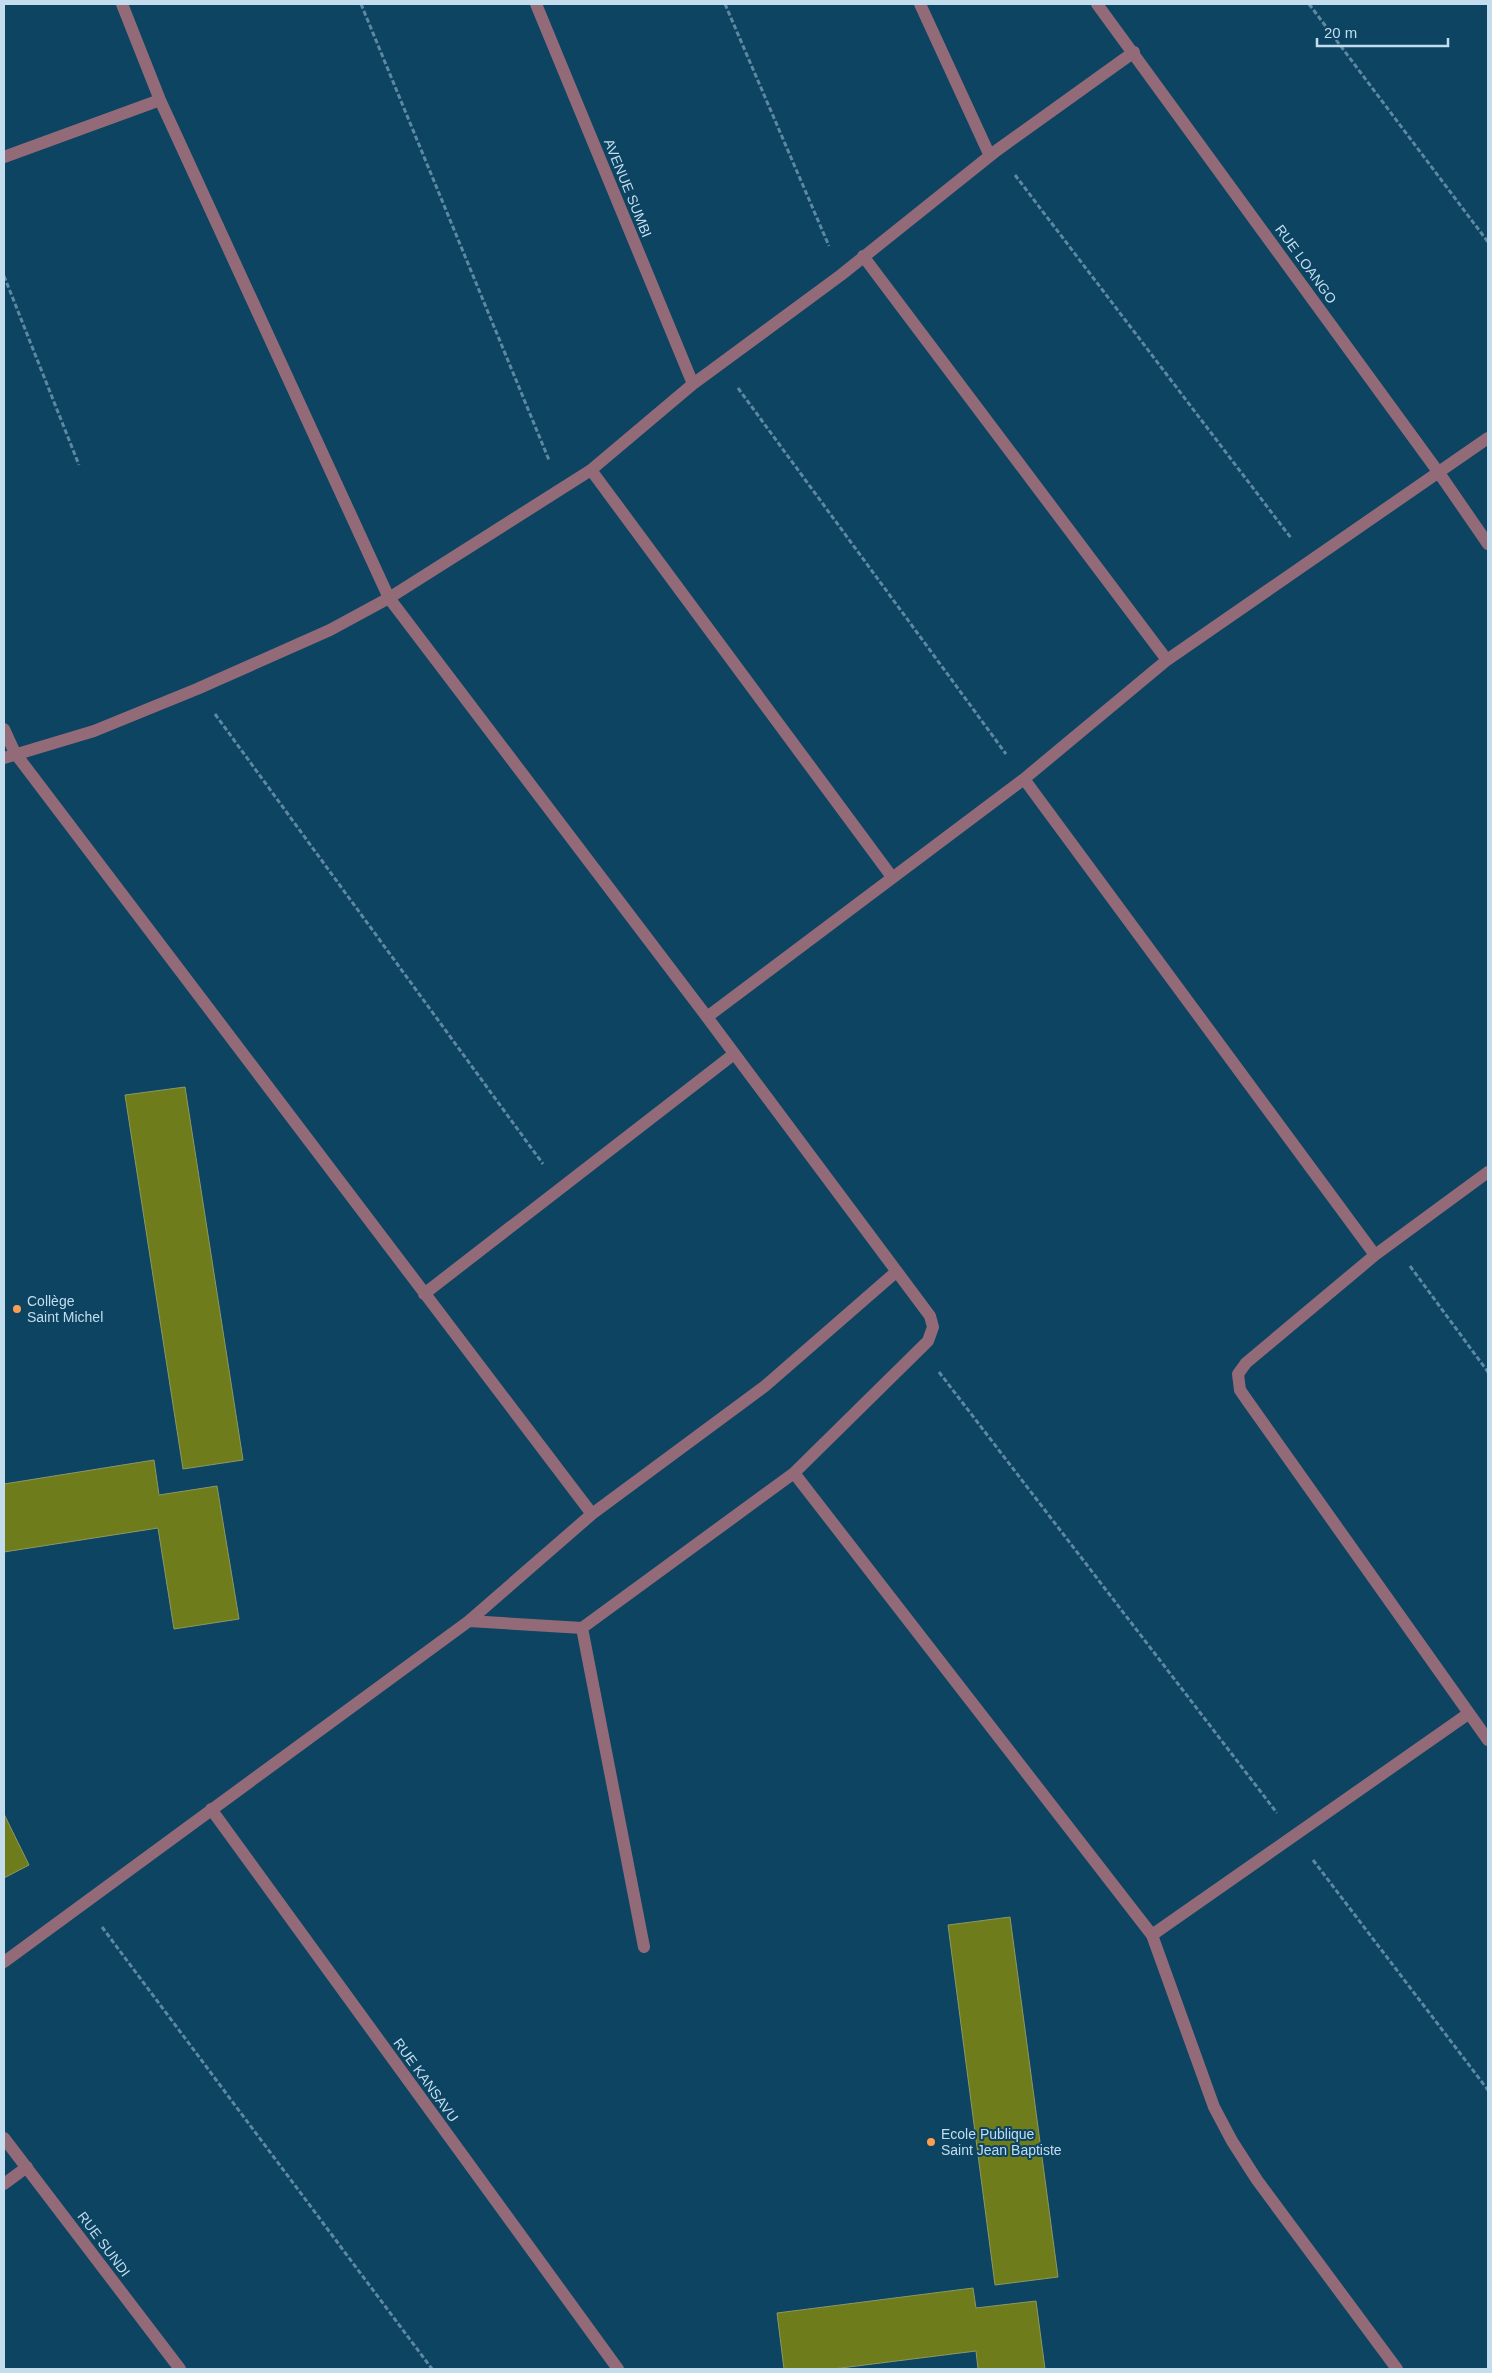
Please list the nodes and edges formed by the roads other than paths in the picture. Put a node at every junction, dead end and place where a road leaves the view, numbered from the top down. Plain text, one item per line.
1 (122, 4) edge
2 (536, 4) edge
3 (920, 4) edge
4 (1097, 4) edge
5 (1134, 52) junction
6 (160, 100) junction
7 (993, 153) junction
8 (4, 157) edge
9 (863, 256) junction
10 (693, 384) junction
11 (1488, 438) edge
12 (591, 470) junction
13 (1439, 472) junction
14 (1488, 544) edge
15 (389, 598) junction
16 (1167, 660) junction
17 (4, 729) edge
18 (9, 756) edge
19 (1024, 779) junction
20 (892, 877) junction
21 (707, 1017) junction
22 (734, 1054) junction
23 (1488, 1172) edge
24 (1375, 1255) junction
25 (896, 1272) junction
26 (424, 1294) junction
27 (794, 1473) junction
28 (592, 1514) junction
29 (469, 1621) junction
30 (582, 1628) junction
31 (1468, 1714) junction
32 (1488, 1740) edge
33 (210, 1809) junction
34 (1152, 1935) junction
35 (644, 1948) dead end
36 (4, 1962) edge
37 (4, 2138) edge
38 (27, 2167) junction
39 (4, 2184) edge
40 (180, 2369) edge
41 (618, 2369) edge
42 (1397, 2369) edge

1 - 6 street
2 - 10 street, AVENUE SUMBI
3 - 7 street
4 - 5 street, RUE LOANGO
5 - 7 street
5 - 13 street, RUE LOANGO
6 - 8 street
6 - 15 street
7 - 9 street
9 - 10 street
9 - 16 street
10 - 12 street
11 - 13 street
12 - 15 street
12 - 20 street
13 - 14 street, RUE LOANGO
13 - 16 street
15 - 18 street
15 - 21 street
16 - 19 street
17 - 18 street
18 - 26 street
19 - 20 street
19 - 24 street
20 - 21 street
21 - 22 street
22 - 25 street
22 - 26 street
23 - 24 street
24 - 31 street
25 - 27 street
25 - 28 street
26 - 28 street
27 - 30 street
27 - 34 street
28 - 29 street
29 - 30 street
29 - 33 street
30 - 35 street
31 - 32 street
31 - 34 street
33 - 36 street
33 - 41 street, RUE KANSAVU
34 - 42 street
37 - 38 street, RUE SUNDI
38 - 39 street
38 - 40 street, RUE SUNDI

